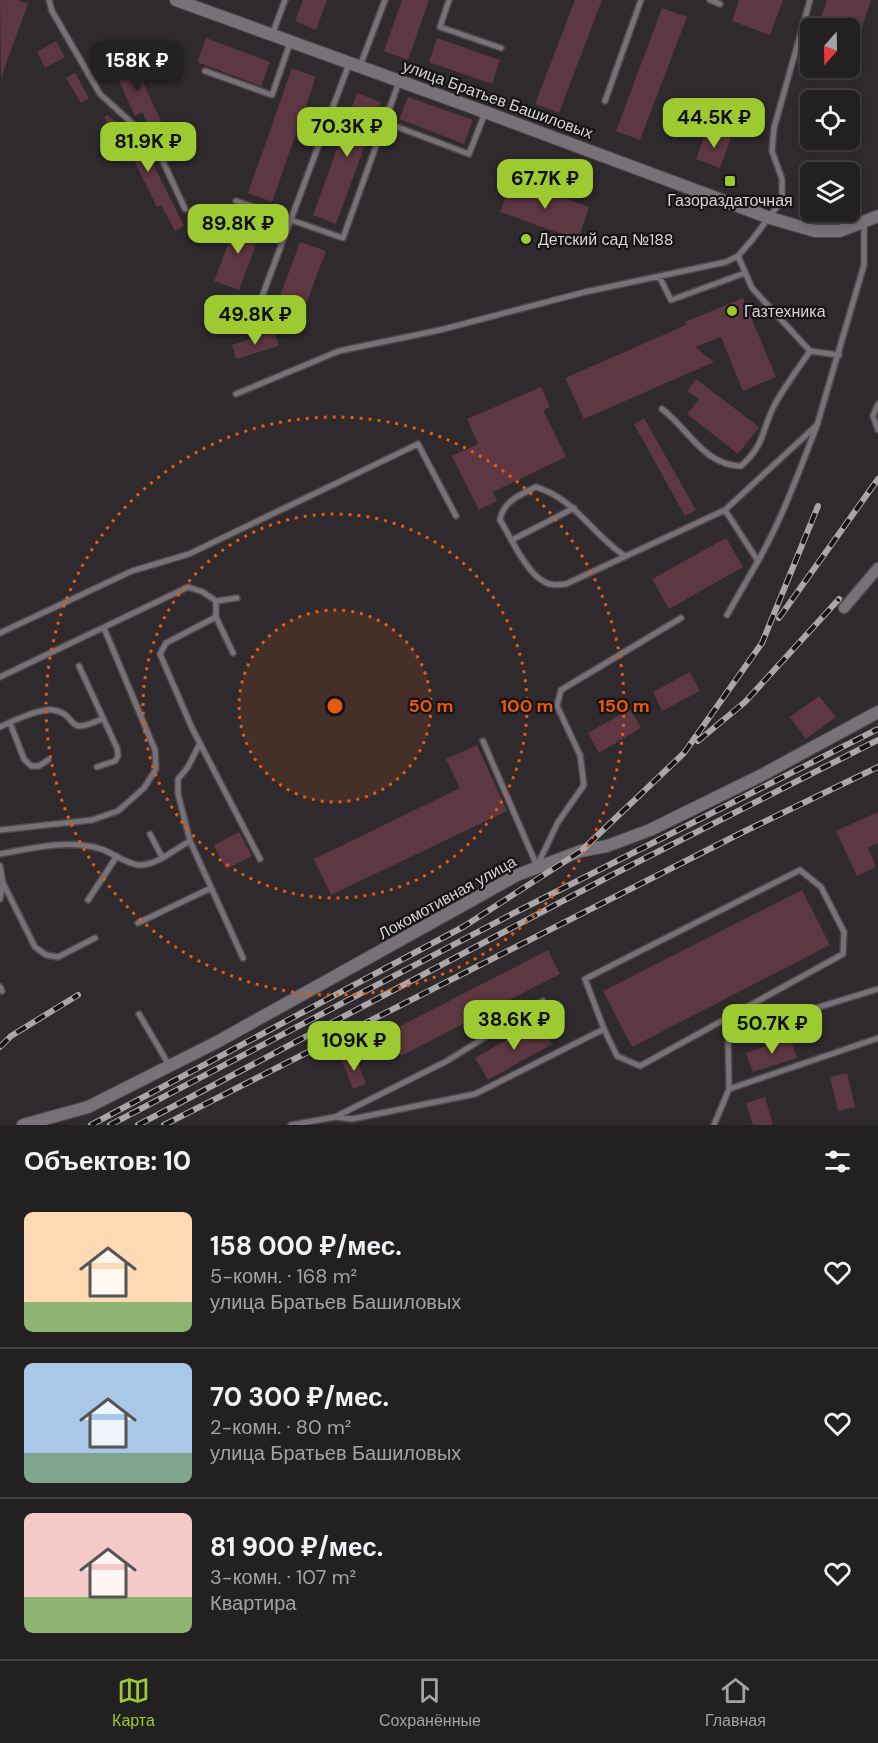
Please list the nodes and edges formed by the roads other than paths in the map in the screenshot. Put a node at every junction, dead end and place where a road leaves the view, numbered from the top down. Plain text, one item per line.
1 (49, 0) edge
2 (285, 0) edge
3 (385, 0) edge
4 (449, 0) edge
5 (641, 0) edge
6 (710, 0) edge
7 (810, 0) edge
8 (180, 1) edge
9 (720, 4) dead end
10 (272, 35) junction
11 (291, 42) junction
12 (501, 48) dead end
13 (355, 65) junction
14 (205, 71) dead end
15 (399, 81) junction
16 (605, 101) dead end
17 (485, 112) junction
18 (384, 122) junction
19 (236, 201) dead end
20 (184, 209) dead end
21 (878, 216) edge
22 (770, 218) junction
23 (291, 220) junction
24 (864, 222) junction
25 (738, 256) junction
26 (745, 273) junction
27 (658, 276) junction
28 (260, 302) dead end
29 (810, 351) junction
30 (839, 355) junction
31 (236, 394) dead end
32 (878, 404) edge
33 (662, 409) dead end
34 (817, 425) junction
35 (878, 430) edge
36 (574, 508) junction
37 (724, 510) junction
38 (456, 516) dead end
39 (512, 540) junction
40 (625, 556) junction
41 (758, 561) junction
42 (878, 568) edge
43 (237, 598) dead end
44 (216, 601) junction
45 (844, 608) dead end
46 (727, 615) dead end
47 (216, 617) junction
48 (681, 618) dead end
49 (104, 628) junction
50 (0, 633) edge
51 (233, 653) dead end
52 (79, 666) dead end
53 (0, 677) edge
54 (878, 712) edge
55 (102, 719) junction
56 (10, 723) junction
57 (0, 727) edge
58 (483, 741) dead end
59 (200, 743) junction
60 (48, 760) dead end
61 (97, 767) dead end
62 (0, 830) edge
63 (150, 834) dead end
64 (190, 841) junction
65 (0, 854) edge
66 (117, 856) junction
67 (162, 856) junction
68 (260, 859) dead end
69 (0, 866) edge
70 (537, 866) junction
71 (3, 883) junction
72 (212, 888) junction
73 (0, 899) edge
74 (88, 900) dead end
75 (138, 923) dead end
76 (95, 938) dead end
77 (243, 958) dead end
78 (878, 989) edge
79 (543, 1001) dead end
80 (140, 1014) dead end
81 (604, 1029) junction
82 (878, 1038) edge
83 (170, 1066) junction
84 (729, 1089) junction
85 (335, 1117) junction
86 (37, 1123) edge
87 (22, 1125) edge
88 (291, 1125) edge
89 (714, 1125) edge

1 - 20 lane
2 - 10 lane
3 - 13 lane
4 - 12 lane
5 - 16 lane
6 - 9 lane
7 - 22 lane
8 - 10 street, улица Братьев Башиловых
10 - 11 street, улица Братьев Башиловых
11 - 13 street, улица Братьев Башиловых
11 - 14 lane
13 - 15 street, улица Братьев Башиловых
13 - 23 lane
15 - 17 street, улица Братьев Башиловых
15 - 18 lane
17 - 18 lane
17 - 22 street, улица Братьев Башиловых
18 - 23 lane
19 - 23 lane
21 - 24 street, улица Братьев Башиловых
22 - 24 street, улица Братьев Башиловых
22 - 25 lane
23 - 28 lane
24 - 30 lane
25 - 26 lane
25 - 27 lane
26 - 27 lane
26 - 29 lane
27 - 31 lane
29 - 30 lane
29 - 33 lane
30 - 34 lane
32 - 35 lane
34 - 37 lane
34 - 41 lane
36 - 39 lane
36 - 39 lane
36 - 40 lane
37 - 40 lane
37 - 41 lane
38 - 50 lane
39 - 40 lane
41 - 46 lane
42 - 45 street
43 - 44 lane
44 - 47 lane
44 - 49 lane
47 - 51 lane
47 - 59 lane
48 - 70 lane
49 - 53 lane
49 - 62 lane
52 - 55 lane
54 - 70 street, Локомотивная улица
55 - 56 lane
55 - 61 lane
56 - 57 lane
56 - 60 lane
58 - 70 lane
59 - 64 lane
59 - 68 lane
63 - 67 lane
64 - 67 lane
64 - 72 lane
65 - 66 lane
66 - 67 lane
66 - 74 lane
69 - 71 lane
70 - 83 street, Локомотивная улица
71 - 73 lane
71 - 76 lane
72 - 75 lane
72 - 77 lane
78 - 84 lane
79 - 85 lane
80 - 83 lane
81 - 81 lane
81 - 85 lane
82 - 84 lane
83 - 86 street, Локомотивная улица
84 - 89 lane
85 - 88 lane
86 - 87 street, Локомотивная улица

